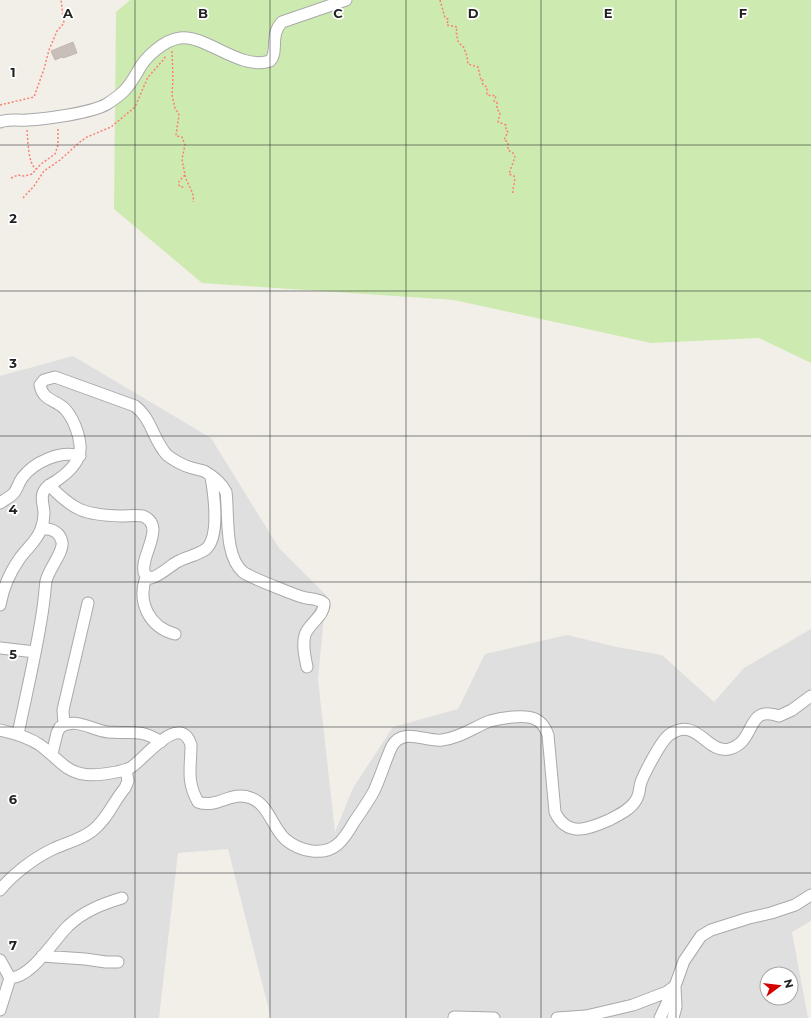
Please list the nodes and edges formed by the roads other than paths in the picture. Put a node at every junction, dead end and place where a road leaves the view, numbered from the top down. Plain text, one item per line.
1 (346, 0) edge
2 (0, 122) edge
3 (80, 456) junction
4 (211, 477) junction
5 (49, 485) junction
6 (0, 503) edge
7 (41, 529) junction
8 (146, 577) junction
9 (88, 603) dead end
10 (0, 605) edge
11 (175, 634) dead end
12 (0, 648) edge
13 (35, 652) junction
14 (307, 667) dead end
15 (808, 701) edge
16 (64, 725) junction
17 (0, 730) edge
18 (18, 734) junction
19 (161, 742) junction
20 (52, 754) junction
21 (126, 770) junction
22 (0, 890) edge
23 (811, 895) edge
24 (122, 898) dead end
25 (42, 956) junction
26 (0, 960) edge
27 (118, 962) dead end
28 (10, 978) junction
29 (675, 986) junction
30 (2, 1012) edge
31 (454, 1017) edge
32 (494, 1018) edge
33 (557, 1018) edge
34 (660, 1018) edge
35 (673, 1018) edge

1 - 2 street
3 - 4 street
3 - 5 street
3 - 6 street
4 - 8 street
4 - 14 street
5 - 7 street
5 - 8 street
7 - 10 street
7 - 13 street
8 - 11 street
9 - 16 street
12 - 13 street
13 - 18 street
15 - 19 street
16 - 19 street
16 - 20 street
17 - 18 street
18 - 20 street
19 - 21 street
20 - 21 street
21 - 22 street
23 - 29 street
24 - 25 street
25 - 27 street
25 - 28 street
26 - 28 street
28 - 30 street
29 - 33 street
29 - 34 street
29 - 35 street
31 - 32 street

